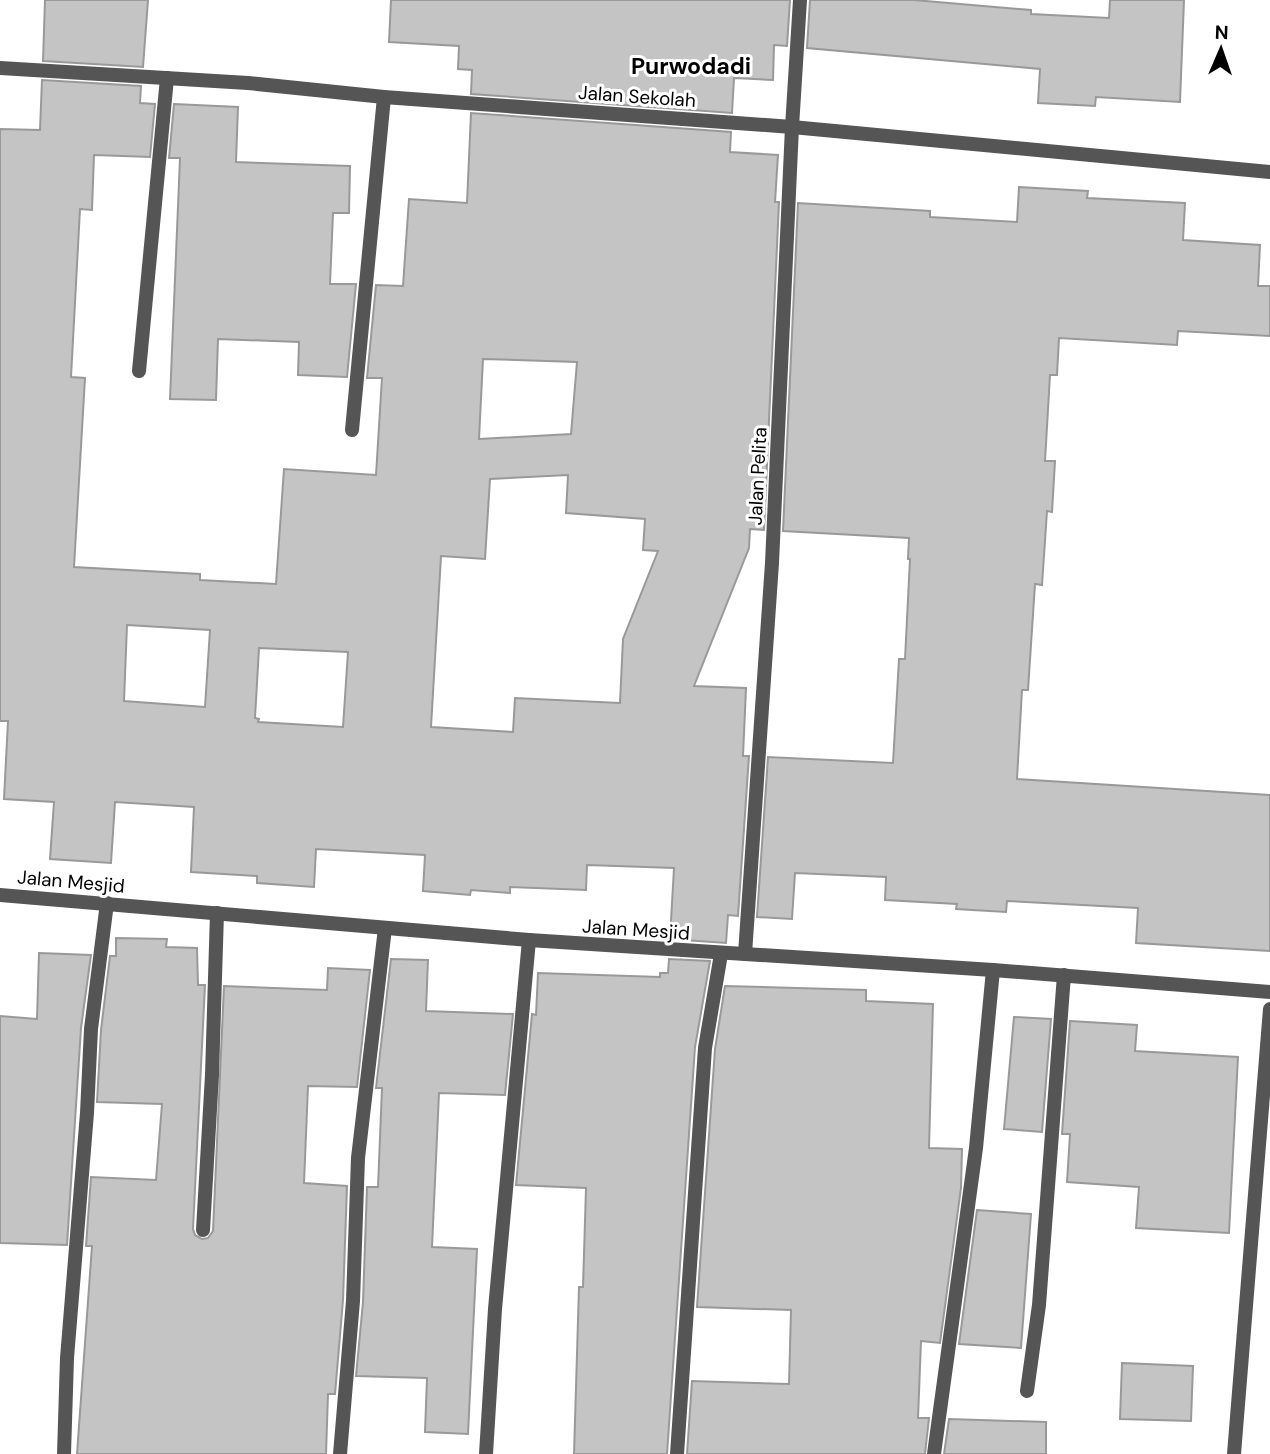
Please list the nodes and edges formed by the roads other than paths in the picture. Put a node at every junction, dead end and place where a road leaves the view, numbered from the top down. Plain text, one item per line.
1 (800, 0) edge
2 (0, 68) edge
3 (167, 78) junction
4 (384, 97) junction
5 (792, 127) junction
6 (1270, 172) edge
7 (139, 371) dead end
8 (352, 430) dead end
9 (0, 895) edge
10 (107, 903) junction
11 (217, 913) junction
12 (385, 928) junction
13 (529, 940) junction
14 (721, 954) junction
15 (745, 954) junction
16 (993, 970) junction
17 (1064, 975) junction
18 (1270, 992) edge
19 (1270, 1009) edge
20 (203, 1230) dead end
21 (1027, 1391) dead end
22 (64, 1454) edge
23 (340, 1454) edge
24 (486, 1454) edge
25 (677, 1454) edge
26 (934, 1454) edge
27 (1234, 1454) edge

1 - 5 street, Jalan Pelita
2 - 3 street, Jalan Sekolah
3 - 4 street, Jalan Sekolah
3 - 7 street
4 - 5 street, Jalan Sekolah
4 - 8 street
5 - 6 street, Jalan Sekolah
5 - 15 street, Jalan Pelita
9 - 10 street, Jalan Mesjid
10 - 11 street, Jalan Mesjid
10 - 22 street
11 - 12 street, Jalan Mesjid
11 - 20 street
12 - 13 street, Jalan Mesjid
12 - 23 street
13 - 14 street, Jalan Mesjid
13 - 24 street
14 - 15 street, Jalan Mesjid
14 - 25 street
15 - 16 street, Jalan Mesjid
16 - 17 street, Jalan Mesjid
16 - 26 street
17 - 18 street, Jalan Mesjid
17 - 21 street
19 - 27 street

